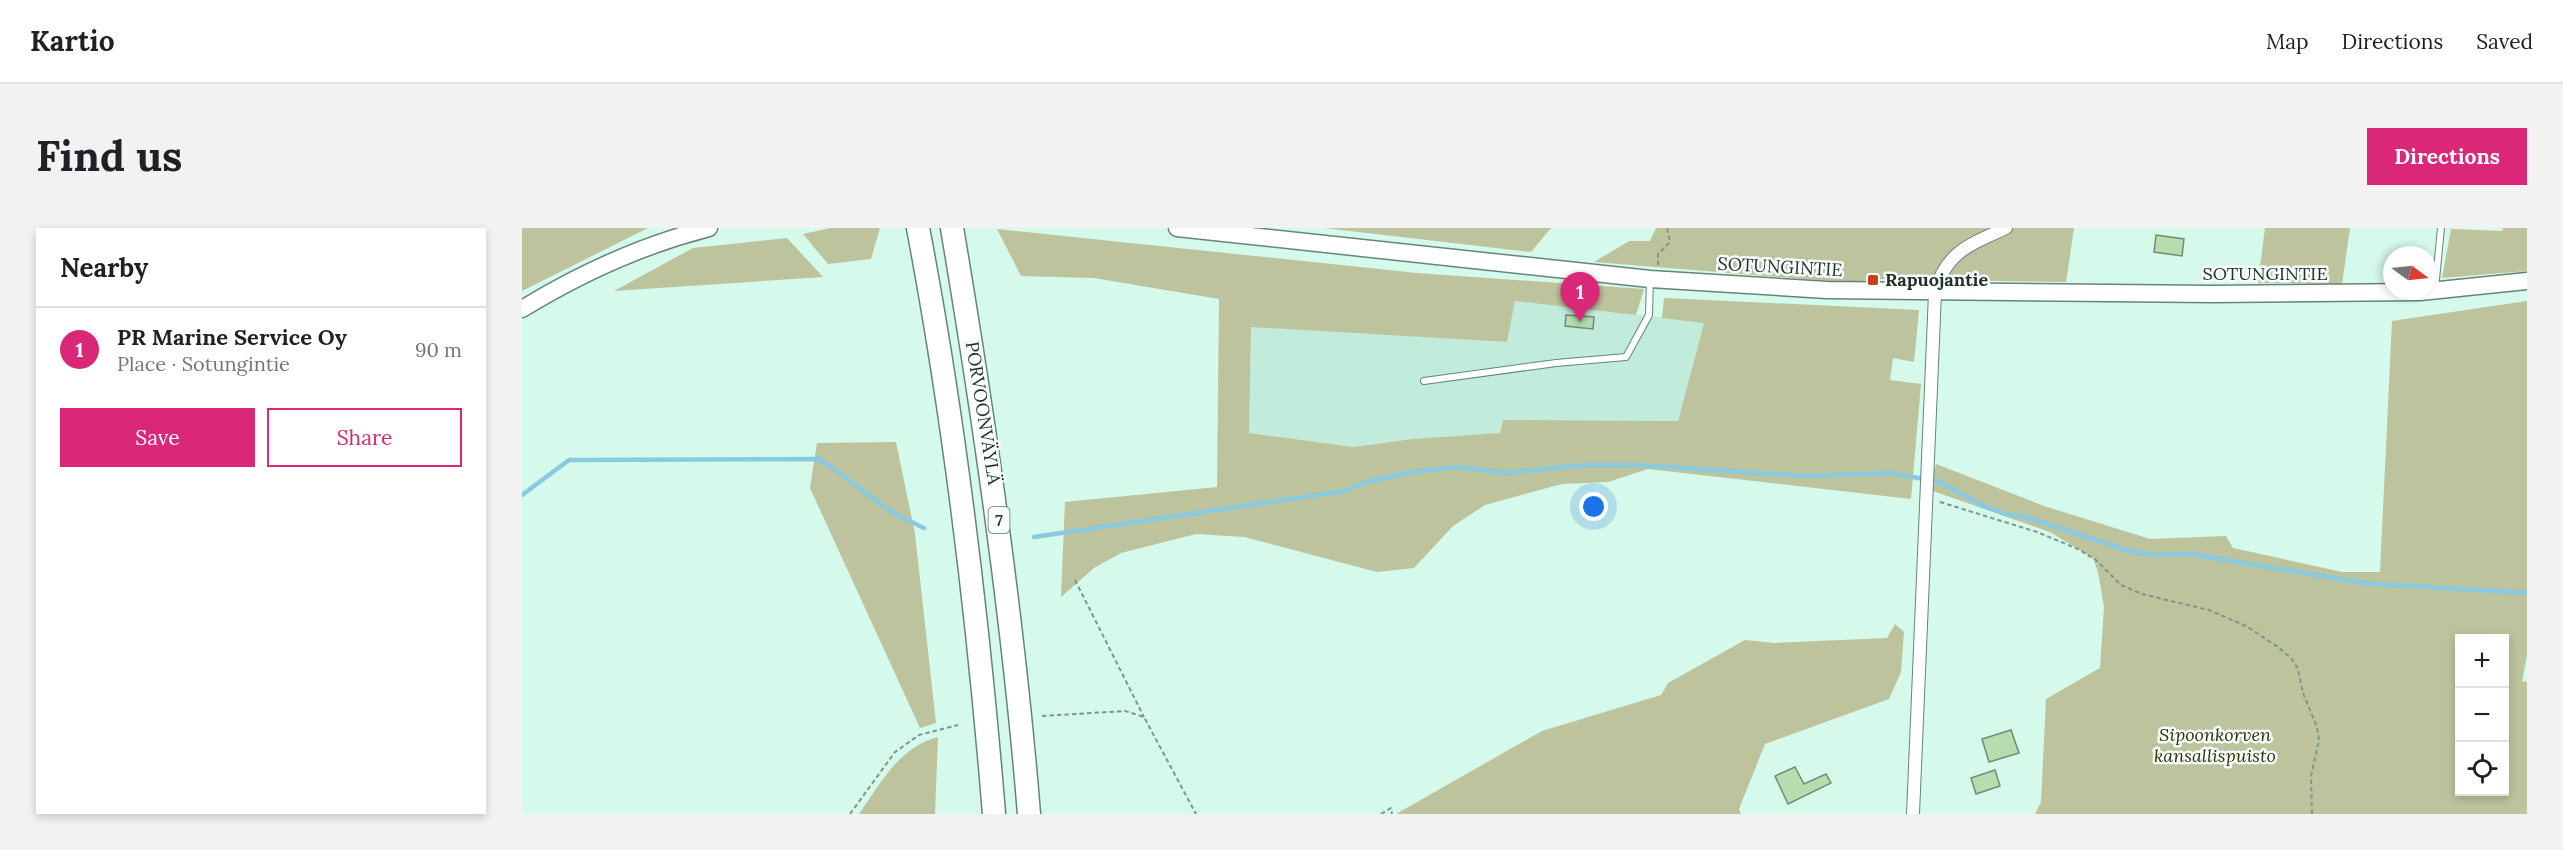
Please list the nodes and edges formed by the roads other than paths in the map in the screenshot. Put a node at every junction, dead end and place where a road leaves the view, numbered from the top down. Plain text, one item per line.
1 (709, 228) edge
2 (918, 228) edge
3 (952, 228) edge
4 (1177, 228) edge
5 (2006, 228) edge
6 (2441, 228) edge
7 (2437, 270) edge
8 (1654, 273) junction
9 (2527, 281) edge
10 (2437, 291) edge
11 (1935, 292) junction
12 (2383, 292) edge
13 (522, 309) edge
14 (1424, 381) dead end
15 (994, 814) edge
16 (1029, 814) edge
17 (1913, 814) edge

1 - 13 street
2 - 15 highway, PORVOONVÄYLÄ / 7
3 - 16 highway, PORVOONVÄYLÄ / 7
4 - 8 street, SOTUNGINTIE
5 - 11 street
6 - 7 lane
8 - 11 street, SOTUNGINTIE
8 - 14 lane
9 - 10 street, SOTUNGINTIE
11 - 12 street, SOTUNGINTIE
11 - 17 street

